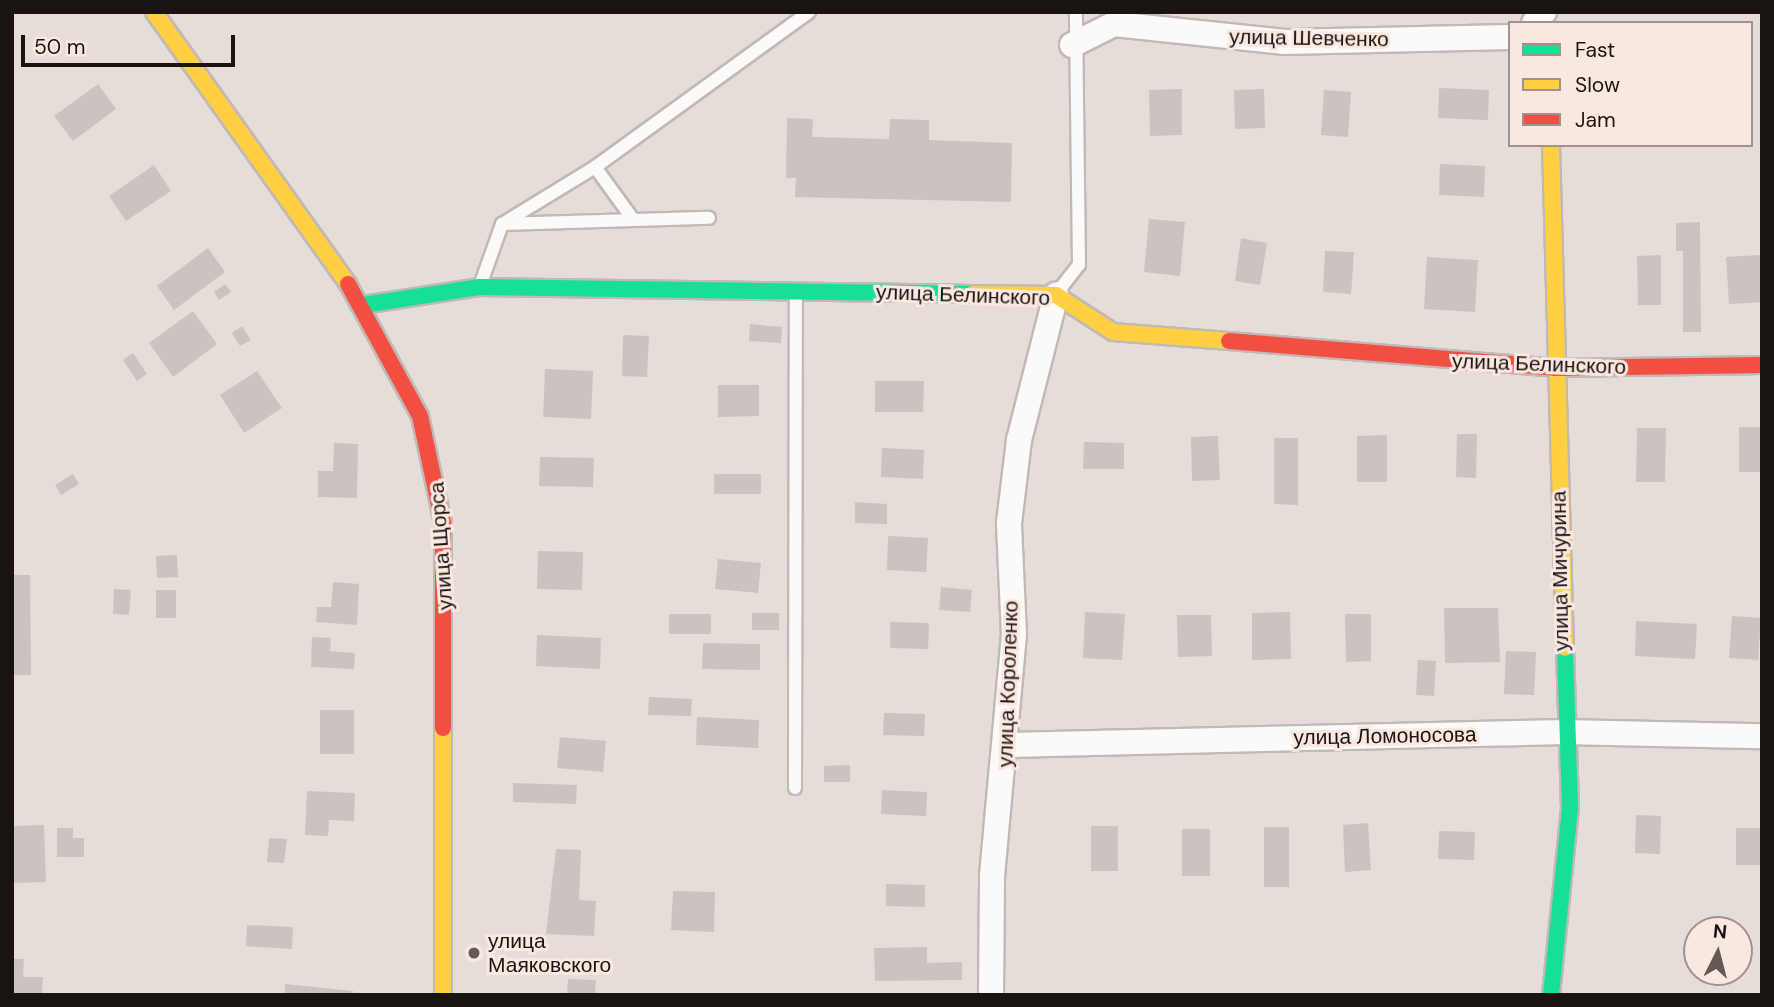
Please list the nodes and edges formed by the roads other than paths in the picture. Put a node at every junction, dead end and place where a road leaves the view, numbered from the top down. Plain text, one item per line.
1 (154, 12) edge
2 (808, 12) edge
3 (1076, 12) edge
4 (1508, 37) edge
5 (1072, 45) junction
6 (1551, 147) edge
7 (595, 167) junction
8 (632, 218) junction
9 (709, 218) dead end
10 (502, 223) junction
11 (479, 287) junction
12 (796, 291) junction
13 (1056, 295) junction
14 (363, 305) junction
15 (1762, 365) edge
16 (1555, 368) junction
17 (1564, 732) junction
18 (1762, 736) edge
19 (1008, 745) junction
20 (795, 788) dead end
21 (443, 995) edge
22 (991, 995) edge
23 (1550, 995) edge

1 - 14 street, улица Щорса
2 - 7 lane
3 - 5 lane
4 - 5 street, улица Шевченко
5 - 13 lane
6 - 16 street, улица Мичурина
7 - 8 lane
7 - 10 lane
8 - 9 lane
8 - 10 lane
10 - 11 lane
11 - 12 street, улица Белинского
11 - 14 street, улица Белинского
12 - 13 street, улица Белинского
12 - 20 lane
13 - 16 street, улица Белинского
13 - 19 street, улица Короленко
14 - 21 street, улица Щорса
15 - 16 street, улица Белинского
16 - 17 street, улица Мичурина
17 - 18 street, улица Ломоносова
17 - 19 street, улица Ломоносова
17 - 23 street, улица Мичурина
19 - 22 street, улица Короленко

